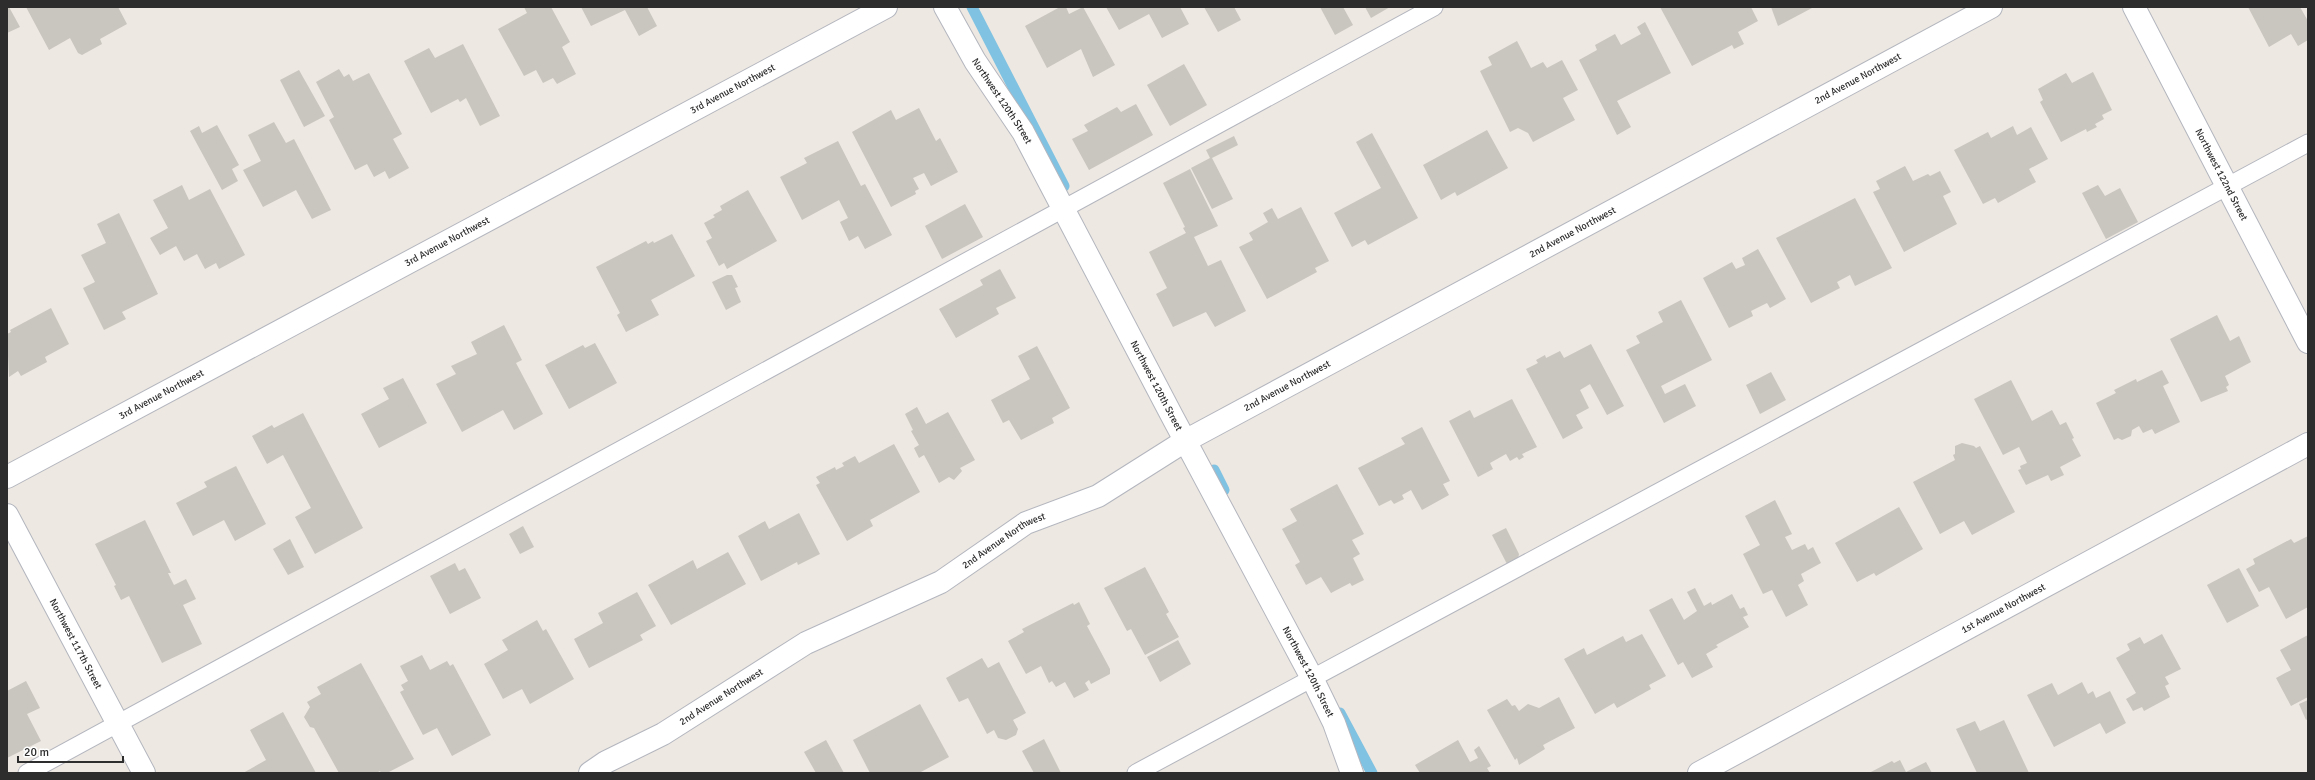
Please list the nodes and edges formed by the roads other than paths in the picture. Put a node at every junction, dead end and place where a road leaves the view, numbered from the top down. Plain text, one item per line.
1 (886, 7) edge
2 (945, 7) edge
3 (1434, 7) edge
4 (1991, 7) edge
5 (2134, 7) edge
6 (2308, 143) edge
7 (2227, 186) junction
8 (1062, 208) junction
9 (2308, 342) edge
10 (1185, 441) junction
11 (2308, 444) edge
12 (7, 476) edge
13 (7, 515) edge
14 (1312, 678) junction
15 (118, 724) junction
16 (27, 773) edge
17 (144, 773) edge
18 (590, 773) edge
19 (1136, 773) edge
20 (1352, 773) edge
21 (1699, 773) edge

1 - 12 street, 3rd Avenue Northwest
2 - 8 street, Northwest 120th Street
3 - 8 lane
4 - 10 street, 2nd Avenue Northwest
5 - 7 street, Northwest 122nd Street
6 - 7 lane
7 - 9 street, Northwest 122nd Street
7 - 14 lane
8 - 10 street, Northwest 120th Street
8 - 15 lane
10 - 14 street, Northwest 120th Street
10 - 18 street, 2nd Avenue Northwest
11 - 21 street, 1st Avenue Northwest
13 - 15 street, Northwest 117th Street
14 - 19 lane
14 - 20 street, Northwest 120th Street
15 - 16 lane
15 - 17 street, Northwest 117th Street

